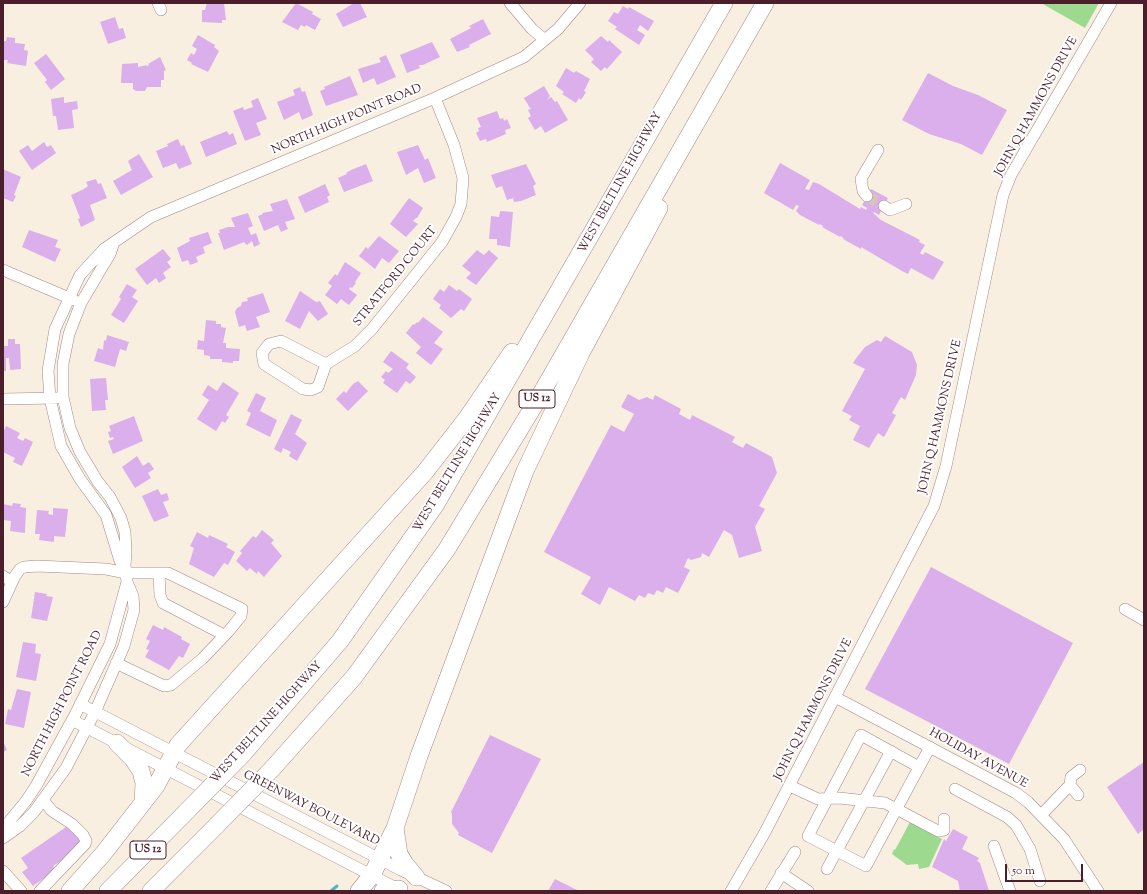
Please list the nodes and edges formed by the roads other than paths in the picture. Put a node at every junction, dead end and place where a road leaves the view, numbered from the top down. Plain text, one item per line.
1 (510, 3) edge
2 (580, 3) edge
3 (724, 3) edge
4 (765, 3) edge
5 (1111, 3) edge
6 (545, 40) junction
7 (435, 98) junction
8 (685, 144) junction
9 (878, 150) dead end
10 (867, 196) dead end
11 (906, 204) dead end
12 (884, 206) tunnel mouth
13 (113, 245) junction
14 (586, 245) junction
15 (3, 270) edge
16 (69, 297) junction
17 (81, 303) junction
18 (326, 364) junction
19 (63, 397) junction
20 (50, 398) junction
21 (3, 399) edge
22 (126, 573) junction
23 (159, 573) junction
24 (7, 579) edge
25 (3, 602) edge
26 (1125, 610) dead end
27 (1144, 620) edge
28 (224, 636) junction
29 (116, 663) junction
30 (835, 697) junction
31 (80, 704) junction
32 (95, 712) junction
33 (72, 720) junction
34 (88, 728) junction
35 (117, 744) junction
36 (930, 747) junction
37 (890, 751) junction
38 (173, 752) junction
39 (919, 767) junction
40 (165, 768) junction
41 (1080, 770) dead end
42 (1070, 785) junction
43 (790, 786) junction
44 (955, 789) dead end
45 (1078, 795) dead end
46 (828, 798) junction
47 (43, 800) junction
48 (864, 800) junction
49 (143, 803) junction
50 (896, 809) junction
51 (1042, 814) junction
52 (944, 819) dead end
53 (3, 828) edge
54 (394, 828) junction
55 (3, 838) edge
56 (994, 846) dead end
57 (795, 852) dead end
58 (837, 852) junction
59 (380, 858) junction
60 (827, 869) dead end
61 (3, 871) edge
62 (781, 873) junction
63 (372, 875) junction
64 (416, 877) junction
65 (1040, 881) dead end
66 (395, 890) edge
67 (22, 891) edge
68 (40, 891) edge
69 (70, 891) edge
70 (108, 891) edge
71 (151, 891) edge
72 (359, 891) edge
73 (446, 891) edge
74 (731, 891) edge
75 (771, 891) edge
76 (808, 891) edge
77 (1010, 891) edge
78 (1098, 891) edge

1 - 6 street
2 - 6 street, NORTH HIGH POINT ROAD
3 - 14 highway, WEST BELTLINE HIGHWAY / US 12
4 - 8 highway, US 12
5 - 30 street, JOHN Q HAMMONS DRIVE
6 - 7 street, NORTH HIGH POINT ROAD
7 - 13 street, NORTH HIGH POINT ROAD
7 - 18 street, STRATFORD COURT
8 - 54 highway
8 - 71 highway, US 12, bridge
9 - 10 street
11 - 12 street
13 - 16 street, NORTH HIGH POINT ROAD
13 - 17 street, NORTH HIGH POINT ROAD
14 - 38 highway
14 - 70 highway, WEST BELTLINE HIGHWAY / US 12, bridge
15 - 16 street
16 - 17 street
16 - 20 street, NORTH HIGH POINT ROAD
17 - 19 street, NORTH HIGH POINT ROAD
18 - 18 street
19 - 20 street
19 - 22 street, NORTH HIGH POINT ROAD
20 - 21 street
20 - 22 street, NORTH HIGH POINT ROAD
22 - 23 street
22 - 24 street
22 - 29 street, NORTH HIGH POINT ROAD
22 - 31 street, NORTH HIGH POINT ROAD
23 - 28 street
23 - 28 street
24 - 25 street
26 - 27 street
28 - 29 street
29 - 32 street, NORTH HIGH POINT ROAD
30 - 36 street, HOLIDAY AVENUE
30 - 43 street, JOHN Q HAMMONS DRIVE
31 - 32 street, GREENWAY BOULEVARD
31 - 33 street, NORTH HIGH POINT ROAD
32 - 34 street, NORTH HIGH POINT ROAD
32 - 38 street, GREENWAY BOULEVARD
33 - 34 street
33 - 53 street, NORTH HIGH POINT ROAD
34 - 35 street
34 - 47 street, NORTH HIGH POINT ROAD
35 - 40 street
35 - 49 highway
36 - 39 street
36 - 51 street, HOLIDAY AVENUE
37 - 39 street
37 - 46 street
37 - 48 street
38 - 40 highway
38 - 59 street, GREENWAY BOULEVARD
39 - 50 street
40 - 49 highway
40 - 63 street
41 - 42 street
42 - 45 street
42 - 51 street
43 - 46 street
43 - 74 street, JOHN Q HAMMONS DRIVE
44 - 65 street
46 - 48 street
46 - 58 street
47 - 55 street, NORTH HIGH POINT ROAD
47 - 68 street
48 - 50 street
48 - 58 street
49 - 69 highway
50 - 52 street
50 - 58 street
51 - 78 street, HOLIDAY AVENUE
54 - 59 highway
54 - 64 highway
56 - 77 street
57 - 62 street
58 - 60 street
59 - 63 highway
59 - 64 street, GREENWAY BOULEVARD
61 - 67 street
62 - 75 street
62 - 76 street
63 - 66 street
63 - 72 highway
64 - 73 street, GREENWAY BOULEVARD

